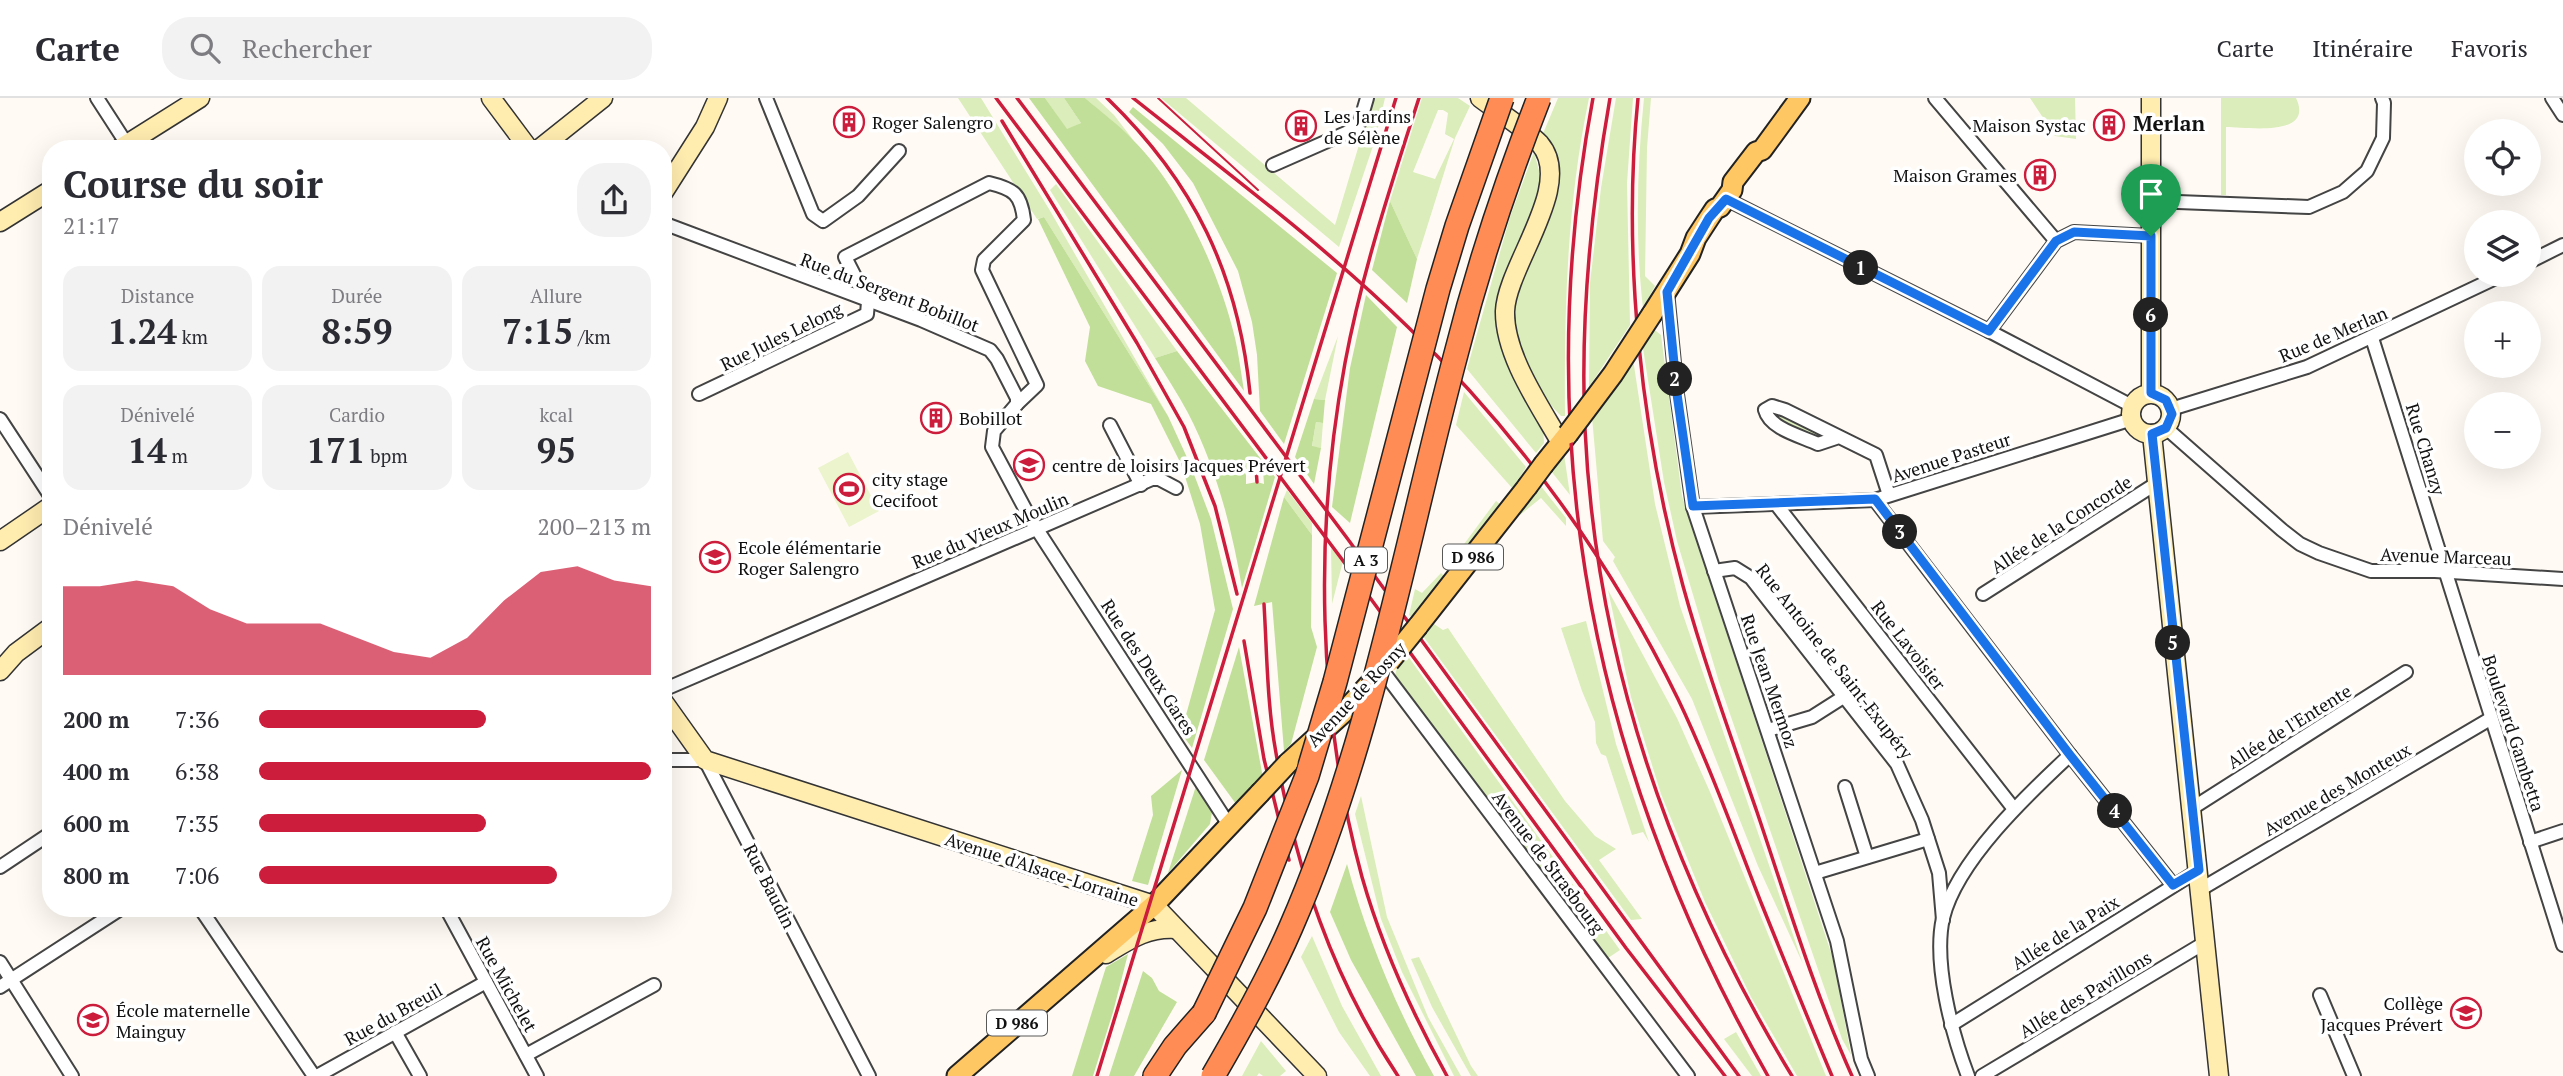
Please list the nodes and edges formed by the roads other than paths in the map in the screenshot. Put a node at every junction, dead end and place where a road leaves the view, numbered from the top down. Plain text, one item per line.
1 (97, 98) edge
2 (200, 98) edge
3 (491, 98) edge
4 (603, 98) edge
5 (718, 98) edge
6 (766, 98) edge
7 (1367, 98) edge
8 (1480, 98) edge
9 (1502, 98) edge
10 (1539, 98) edge
11 (1800, 98) edge
12 (1935, 98) edge
13 (2151, 98) edge
14 (2382, 98) edge
15 (2552, 98) edge
16 (2563, 115) edge
17 (121, 140) edge
18 (136, 140) edge
19 (522, 140) edge
20 (550, 140) edge
21 (899, 151) dead end
22 (1273, 164) dead end
23 (672, 179) edge
24 (42, 196) edge
25 (1726, 198) junction
26 (2152, 201) junction
27 (0, 222) edge
28 (672, 226) edge
29 (2151, 236) junction
30 (2056, 241) junction
31 (2563, 245) edge
32 (2541, 256) edge
33 (2477, 287) edge
34 (1667, 292) junction
35 (868, 302) junction
36 (1989, 331) junction
37 (2372, 338) junction
38 (2151, 393) junction
39 (699, 394) dead end
40 (1017, 404) junction
41 (2171, 409) junction
42 (2132, 412) junction
43 (0, 419) edge
44 (1110, 425) dead end
45 (2159, 431) junction
46 (1839, 437) junction
47 (1565, 439) junction
48 (2157, 483) junction
49 (42, 484) edge
50 (1141, 485) junction
51 (1175, 488) dead end
52 (1889, 495) junction
53 (1875, 499) junction
54 (1776, 504) junction
55 (1693, 506) junction
56 (42, 512) edge
57 (1037, 529) junction
58 (0, 541) edge
59 (1714, 571) junction
60 (2445, 572) junction
61 (2563, 579) edge
62 (1983, 594) dead end
63 (42, 634) edge
64 (1385, 666) junction
65 (0, 671) edge
66 (2406, 672) dead end
67 (672, 686) edge
68 (1845, 696) junction
69 (672, 714) edge
70 (2490, 719) junction
71 (1768, 730) junction
72 (2070, 755) junction
73 (672, 760) edge
74 (705, 760) junction
75 (1845, 788) dead end
76 (2014, 809) junction
77 (2191, 809) junction
78 (1229, 825) junction
79 (2563, 831) edge
80 (42, 839) edge
81 (1928, 839) junction
82 (2530, 842) junction
83 (1867, 857) junction
84 (0, 867) edge
85 (2199, 870) junction
86 (1815, 873) junction
87 (1939, 873) junction
88 (1960, 876) junction
89 (2173, 885) junction
90 (2201, 889) junction
91 (1154, 905) junction
92 (108, 917) edge
93 (206, 917) edge
94 (451, 917) edge
95 (1943, 920) junction
96 (1176, 929) junction
97 (2206, 942) junction
98 (2563, 945) edge
99 (0, 962) edge
100 (1078, 970) junction
101 (486, 982) junction
102 (6, 984) edge
103 (654, 985) dead end
104 (2320, 995) dead end
105 (1204, 1013) junction
106 (1951, 1025) junction
107 (395, 1032) junction
108 (526, 1055) junction
109 (72, 1076) edge
110 (316, 1076) edge
111 (419, 1076) edge
112 (537, 1076) edge
113 (869, 1076) edge
114 (957, 1076) edge
115 (1155, 1076) edge
116 (1174, 1076) edge
117 (1213, 1076) edge
118 (1317, 1076) edge
119 (1688, 1076) edge
120 (1868, 1076) edge
121 (1968, 1076) edge
122 (1982, 1076) edge
123 (2219, 1076) edge
124 (2354, 1076) edge

1 - 17 street
2 - 18 street
3 - 19 street
4 - 20 street
5 - 23 street
6 - 21 street
7 - 22 street
8 - 47 street
9 - 105 highway, A 3, bridge
10 - 117 highway, A 3, bridge
11 - 25 main road, Avenue de Rosny / D 986
12 - 30 street
13 - 26 street
14 - 26 street
15 - 16 street
24 - 27 street
25 - 34 main road, Avenue de Rosny / D 986
25 - 36 street
26 - 29 street
28 - 35 street, Rue du Sergent Bobillot
29 - 30 street
29 - 38 street
30 - 36 street
31 - 32 street
33 - 37 street, Rue de Merlan
34 - 47 main road, Avenue de Rosny / D 986, bridge
34 - 55 street, Rue Jean Mermoz
35 - 39 street, Rue Jules Lelong
35 - 40 street, Rue du Sergent Bobillot
35 - 40 street
36 - 42 street
37 - 41 street, Rue de Merlan
37 - 60 street, Rue Chanzy
38 - 41 street
38 - 42 street
40 - 57 street
41 - 45 street
42 - 45 street
42 - 52 street, Avenue Pasteur
43 - 49 street
44 - 50 street
45 - 48 street
45 - 60 street, Avenue Marceau
46 - 46 street
46 - 52 street
47 - 64 main road, Avenue de Rosny / D 986, bridge
48 - 62 street, Allée de la Concorde
48 - 77 street
50 - 51 street, Rue du Vieux Moulin
50 - 57 street, Rue du Vieux Moulin
52 - 53 street, Avenue Pasteur
53 - 54 street, Avenue Pasteur
53 - 72 street
54 - 55 street, Avenue Pasteur
54 - 76 street, Rue Lavoisier
55 - 59 street, Rue Jean Mermoz
56 - 58 street
57 - 67 street, Rue du Vieux Moulin
57 - 78 street, Rue des Deux Gares
59 - 68 street, Rue Antoine de Saint-Exupéry
59 - 71 street, Rue Jean Mermoz
60 - 61 street, Avenue Marceau
60 - 70 street, Boulevard Gambetta
63 - 65 street
64 - 78 main road, Avenue de Rosny / D 986, bridge
64 - 119 street, Avenue de Strasbourg
66 - 77 street, Allée de l'Entente
68 - 71 street
68 - 81 street, Rue Antoine de Saint-Exupéry
69 - 74 street, Rue Baudin
70 - 82 street, Boulevard Gambetta
70 - 90 street, Avenue des Monteux
71 - 86 street, Rue Jean Mermoz
72 - 76 street
72 - 89 street
73 - 74 street
74 - 91 street, Avenue d'Alsace-Lorraine
74 - 113 street, Rue Baudin
75 - 83 street
76 - 88 street
77 - 85 street
78 - 91 main road, Avenue de Rosny / D 986
79 - 82 street
80 - 84 street
81 - 83 street
81 - 87 street, Rue Antoine de Saint-Exupéry
82 - 98 street, Boulevard Gambetta
83 - 86 street
85 - 89 street, Allée de la Paix
85 - 90 street
86 - 120 street, Rue Jean Mermoz
87 - 88 street
87 - 95 street, Rue Antoine de Saint-Exupéry
88 - 95 street
89 - 106 street, Allée de la Paix
90 - 97 street
91 - 96 street, Avenue d'Alsace-Lorraine
91 - 100 main road, Avenue de Rosny / D 986
92 - 102 street
93 - 110 street
94 - 101 street, Rue Michelet
95 - 106 street, Rue Antoine de Saint-Exupéry
96 - 100 street
96 - 118 street, Avenue d'Alsace-Lorraine
97 - 122 street, Allée des Pavillons
97 - 123 street
99 - 102 street
100 - 114 main road, Avenue de Rosny / D 986
101 - 107 street, Rue du Breuil
101 - 108 street, Rue Michelet
102 - 109 street
103 - 108 street
104 - 124 street
105 - 115 highway
105 - 116 highway, A 3
106 - 121 street, Rue Antoine de Saint-Exupéry
107 - 110 street, Rue du Breuil
107 - 111 street
108 - 112 street, Rue Michelet

